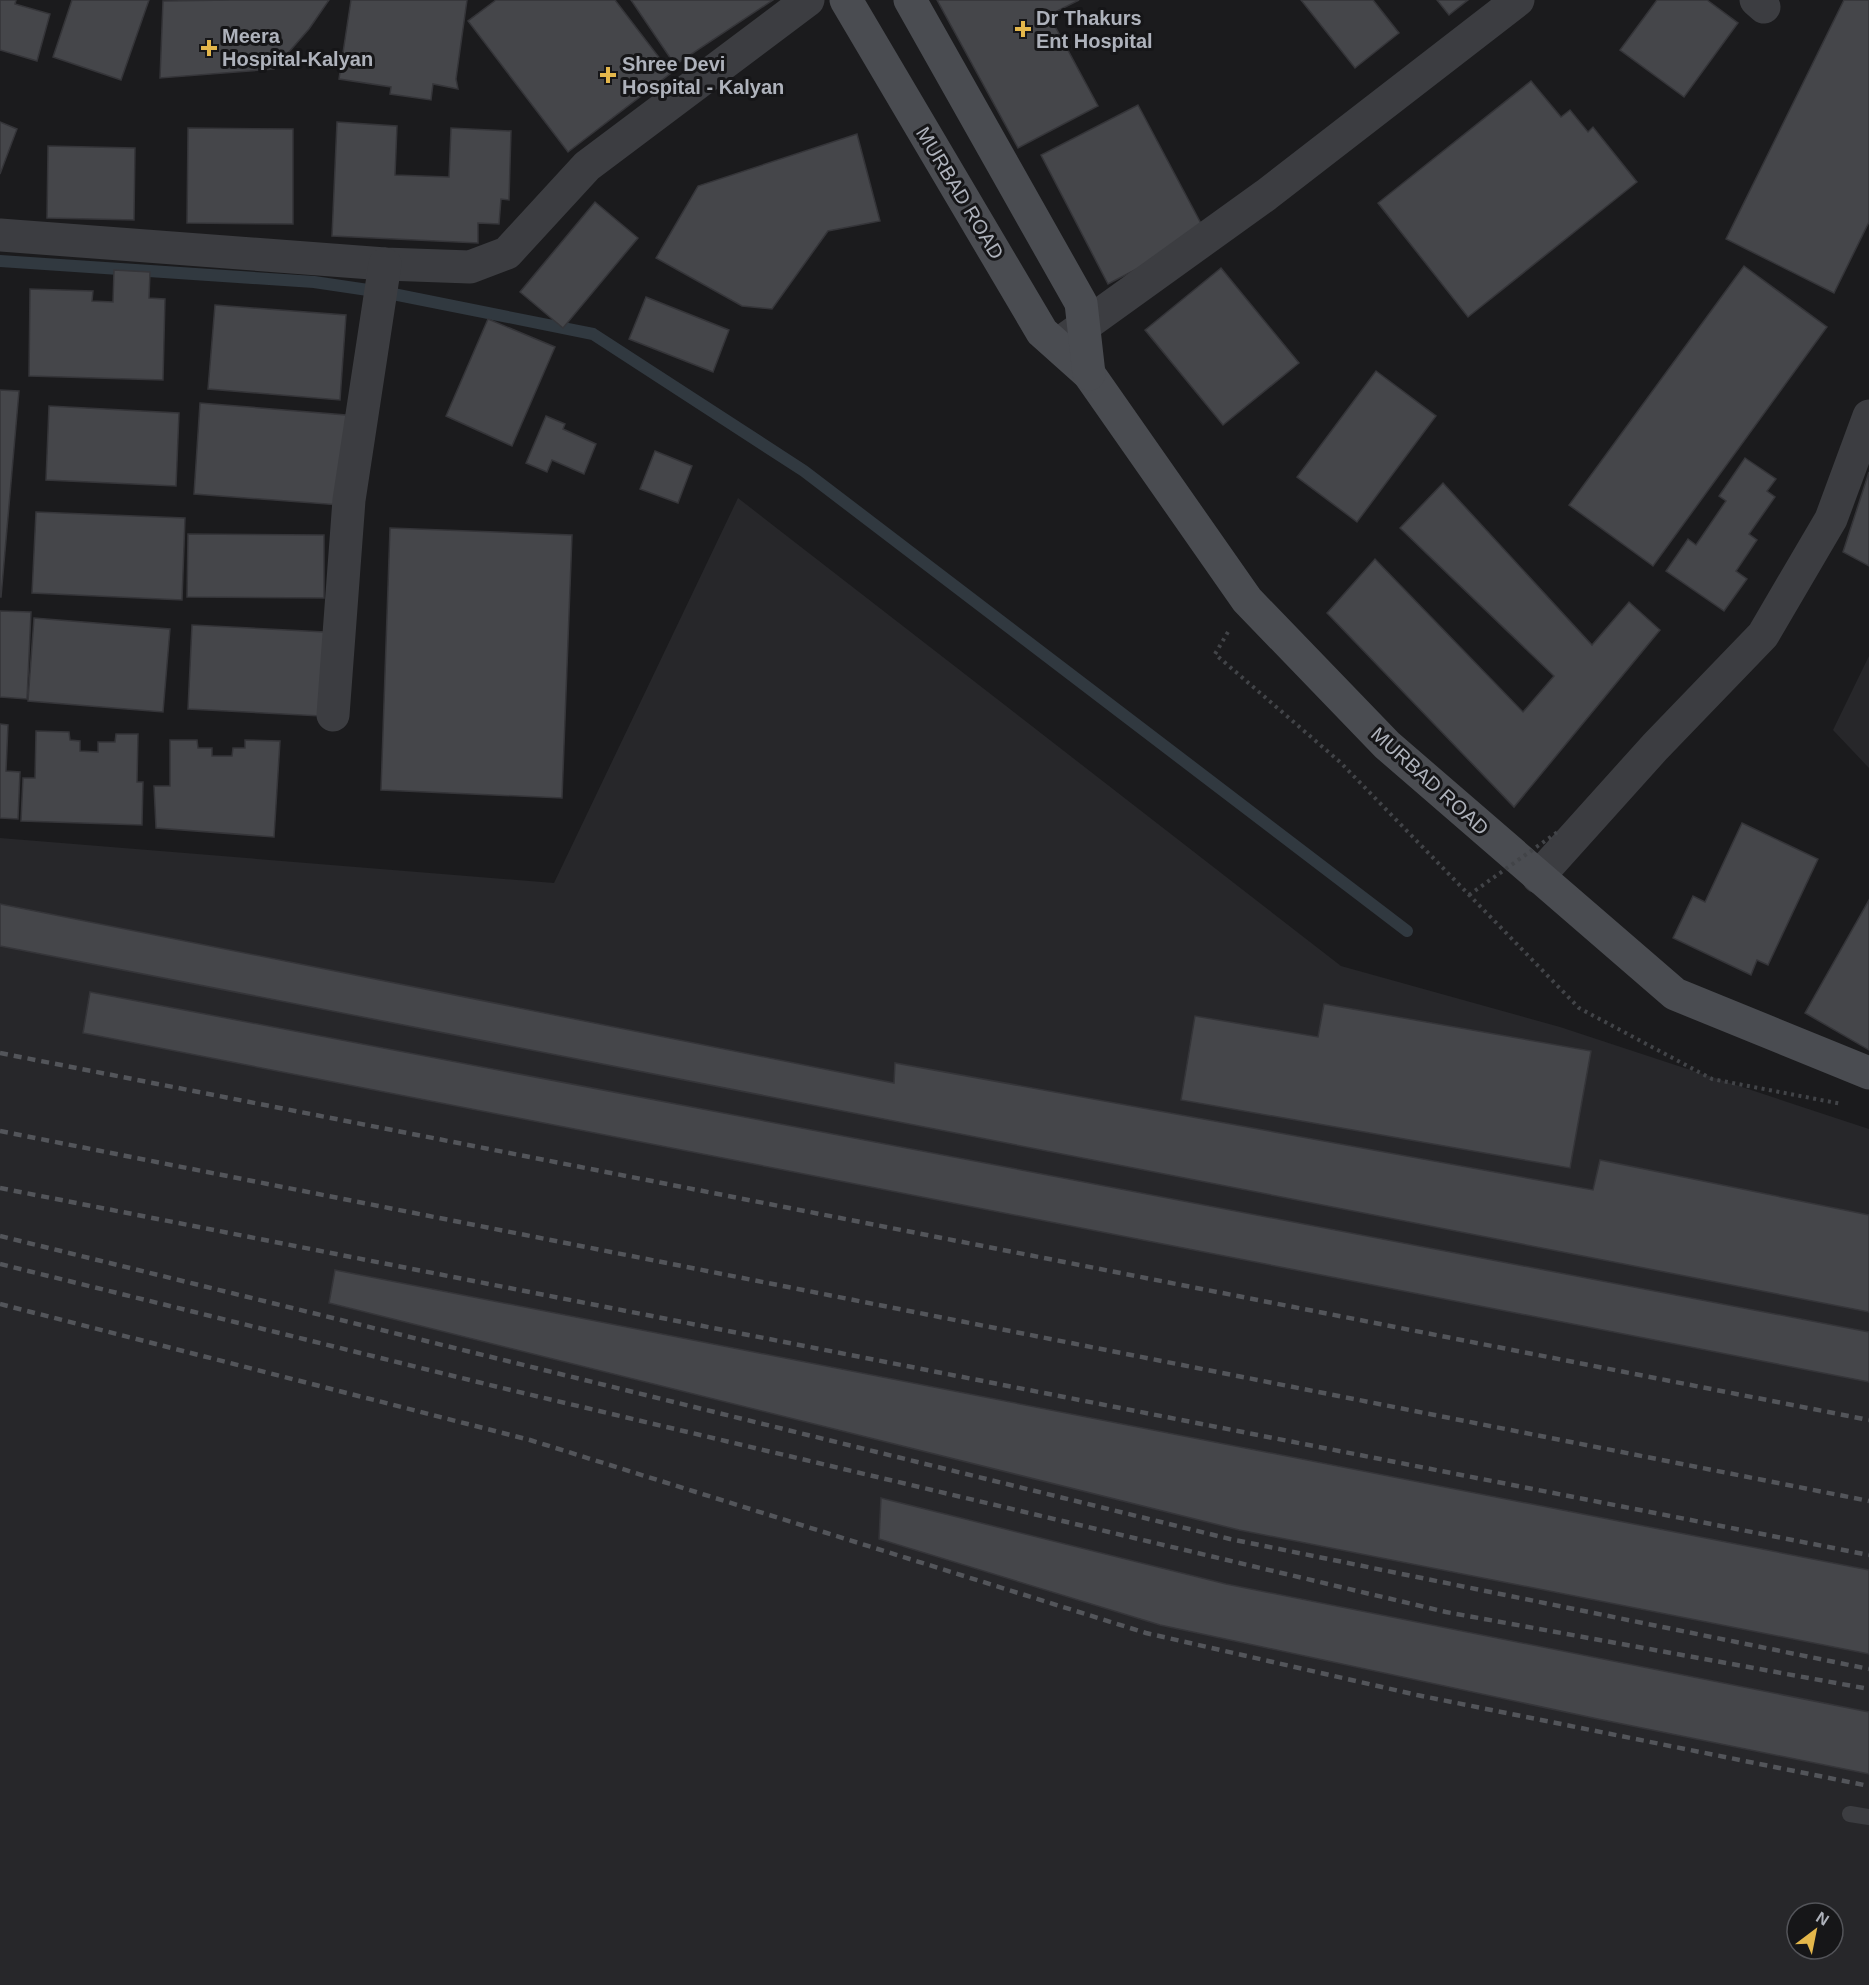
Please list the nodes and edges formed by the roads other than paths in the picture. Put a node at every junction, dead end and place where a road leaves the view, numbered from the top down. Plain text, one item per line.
1 (808, 0) edge
2 (846, 0) edge
3 (910, 0) edge
4 (1518, 0) edge
5 (0, 236) edge
6 (385, 264) junction
7 (1084, 326) junction
8 (1057, 345) junction
9 (1089, 374) junction
10 (1869, 416) edge
11 (333, 715) dead end
12 (1538, 877) junction
13 (1869, 1073) edge
14 (1850, 1814) dead end
15 (1869, 1817) edge

1 - 6 street
2 - 8 street, MURBAD ROAD
3 - 7 street, MURBAD ROAD
4 - 7 street
5 - 6 street
6 - 11 street
7 - 8 street
7 - 9 street, MURBAD ROAD
8 - 9 street, MURBAD ROAD
9 - 12 street, MURBAD ROAD
10 - 12 street
12 - 13 street, MURBAD ROAD
14 - 15 lane

